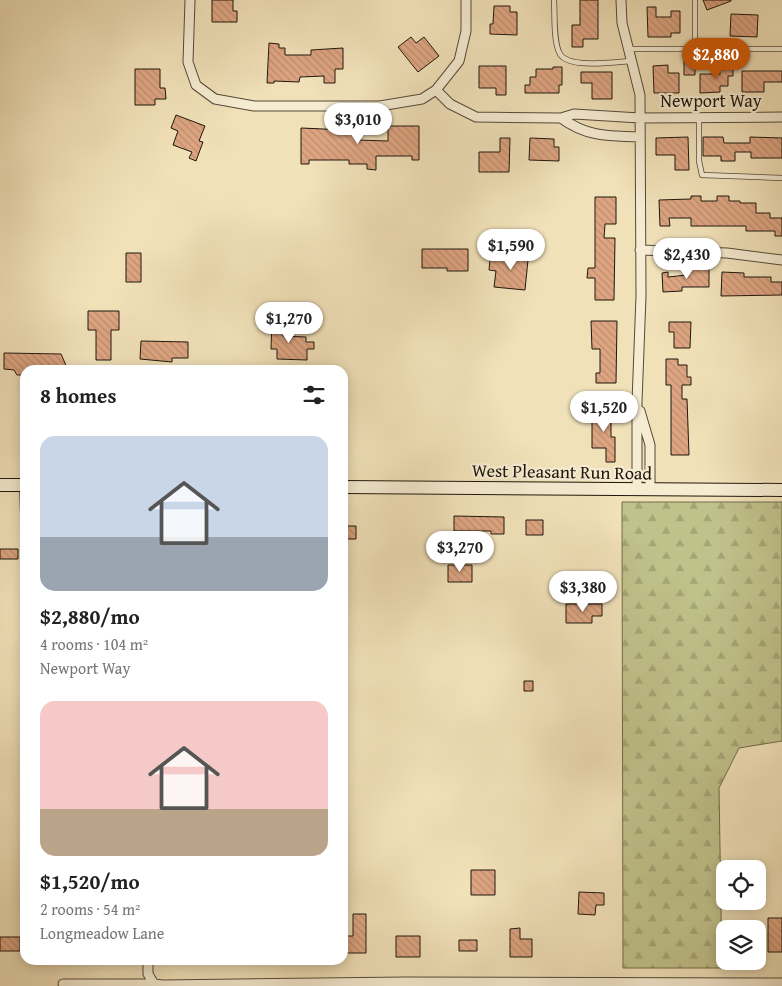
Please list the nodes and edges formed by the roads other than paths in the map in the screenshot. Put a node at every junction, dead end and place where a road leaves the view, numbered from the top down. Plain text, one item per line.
1 (190, 0) edge
2 (466, 0) edge
3 (554, 0) edge
4 (622, 0) edge
5 (694, 0) edge
6 (628, 48) junction
7 (695, 49) junction
8 (782, 49) edge
9 (632, 61) junction
10 (436, 90) junction
11 (591, 116) junction
12 (782, 117) edge
13 (561, 118) junction
14 (640, 118) junction
15 (699, 118) junction
16 (590, 133) junction
17 (640, 137) junction
18 (782, 178) edge
19 (640, 250) junction
20 (782, 260) edge
21 (637, 402) junction
22 (0, 485) edge
23 (20, 485) edge
24 (348, 487) edge
25 (637, 490) junction
26 (650, 490) junction
27 (782, 490) edge
28 (148, 965) edge
29 (782, 983) edge
30 (63, 984) dead end
31 (154, 984) junction

1 - 10 street
2 - 10 street
3 - 9 lane
4 - 6 street
5 - 7 lane
6 - 7 lane
6 - 9 street
7 - 8 lane
9 - 14 street
10 - 13 street, Newport Way
11 - 13 street, Newport Way
11 - 14 street, Newport Way
11 - 16 street
12 - 15 street, Newport Way
13 - 16 street
14 - 15 street, Newport Way
14 - 17 street
15 - 18 lane
16 - 17 street
17 - 19 street
19 - 20 street
19 - 21 street
21 - 25 street
21 - 26 street
22 - 23 main road
24 - 25 main road, West Pleasant Run Road
25 - 26 main road, West Pleasant Run Road
26 - 27 main road, West Pleasant Run Road
28 - 31 street
29 - 31 street
30 - 31 street

